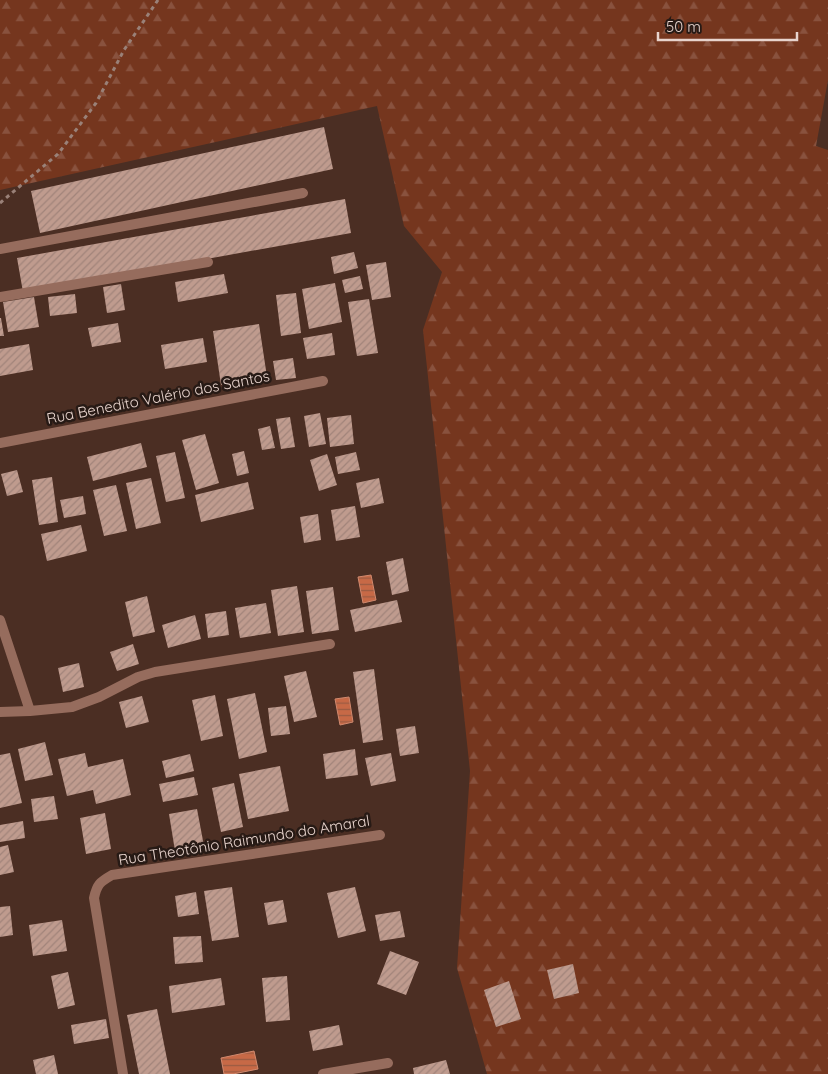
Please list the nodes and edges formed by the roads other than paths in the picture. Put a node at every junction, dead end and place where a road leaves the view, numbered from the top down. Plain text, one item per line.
1 (302, 193) dead end
2 (0, 249) edge
3 (208, 262) dead end
4 (0, 297) edge
5 (323, 381) dead end
6 (0, 443) edge
7 (0, 620) edge
8 (330, 644) dead end
9 (30, 711) junction
10 (0, 712) edge
11 (380, 835) dead end
12 (388, 1063) dead end
13 (123, 1074) edge
14 (323, 1074) edge

1 - 2 street
3 - 4 street
5 - 6 street, Rua Benedito Valério dos Santos
7 - 9 street
8 - 9 street
9 - 10 street
11 - 13 street, Rua Theotônio Raimundo do Amaral
12 - 14 street

